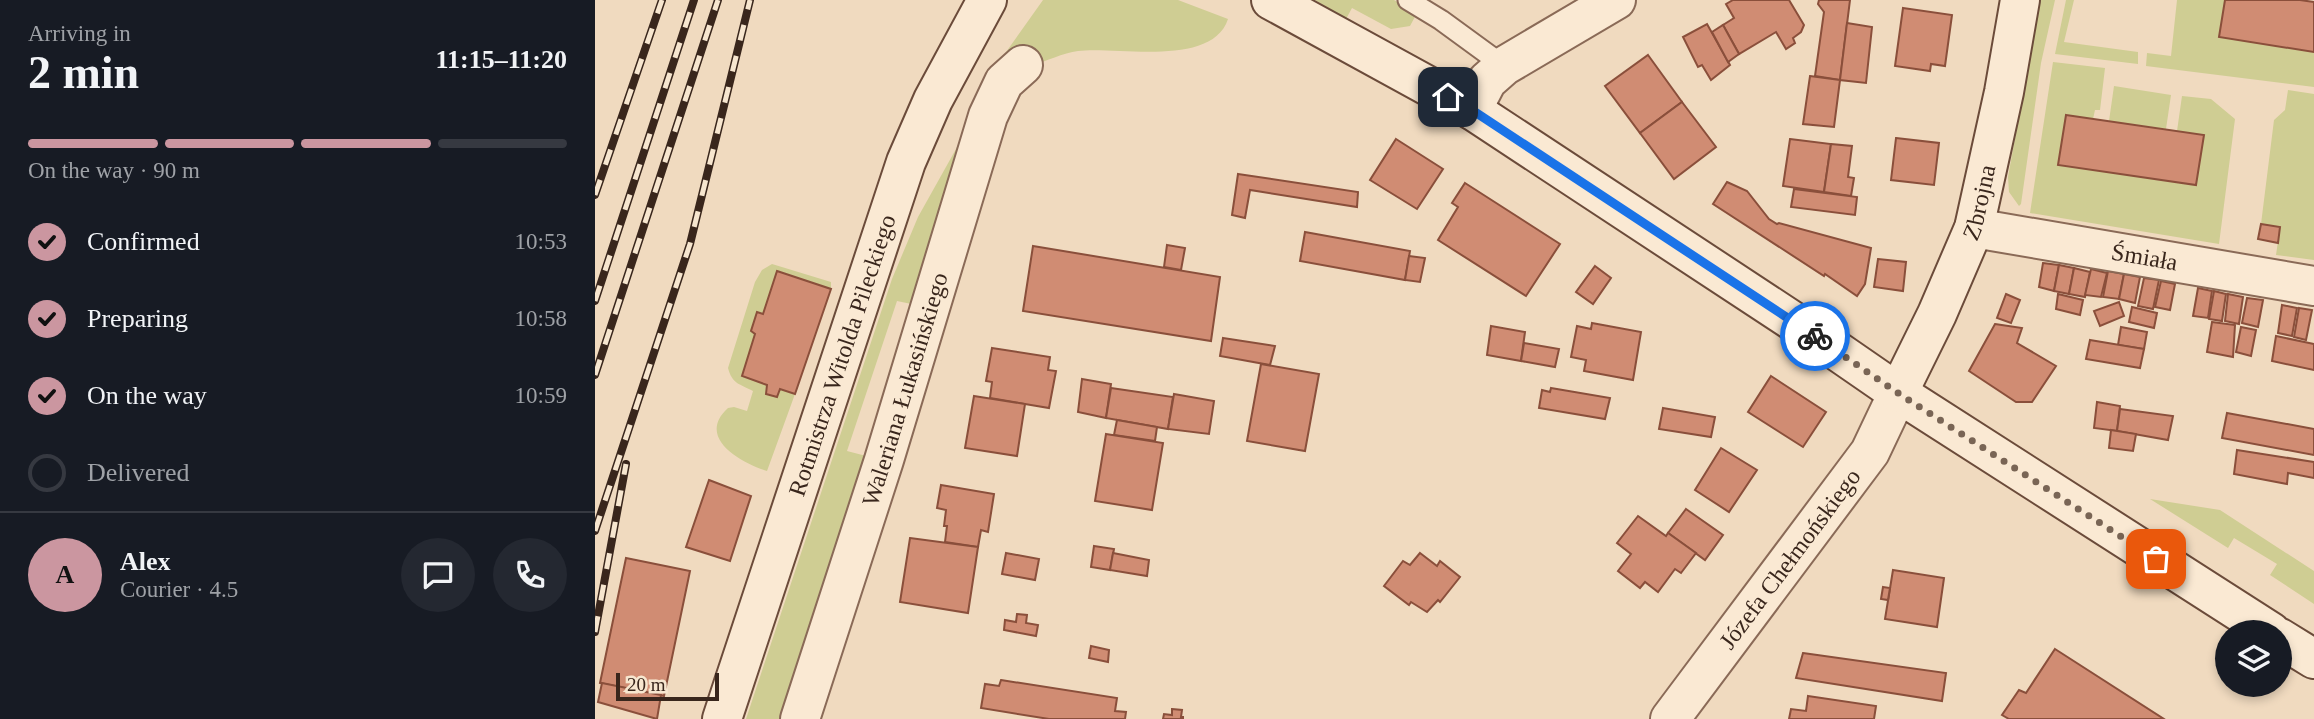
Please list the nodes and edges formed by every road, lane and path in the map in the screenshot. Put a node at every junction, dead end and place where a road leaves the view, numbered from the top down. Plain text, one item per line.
1 (987, 0) edge
2 (1271, 0) edge
3 (1408, 0) edge
4 (1616, 0) edge
5 (2020, 0) edge
6 (1023, 65) dead end
7 (1504, 66) junction
8 (1472, 110) junction
9 (1974, 228) junction
10 (2314, 286) edge
11 (1898, 393) junction
12 (2252, 620) edge
13 (2292, 645) edge
14 (2314, 659) edge
15 (722, 719) edge
16 (800, 719) edge
17 (1670, 719) edge

1 - 15 street, Rotmistrza Witolda Pileckiego
2 - 8 street
3 - 7 lane
4 - 7 street
5 - 9 street, Zbrojna
6 - 16 street, Waleriana Łukasińskiego
7 - 8 street
8 - 11 street
9 - 10 street, Śmiała
9 - 11 street, Zbrojna
11 - 12 street
11 - 17 street, Józefa Chełmońskiego
13 - 14 street

